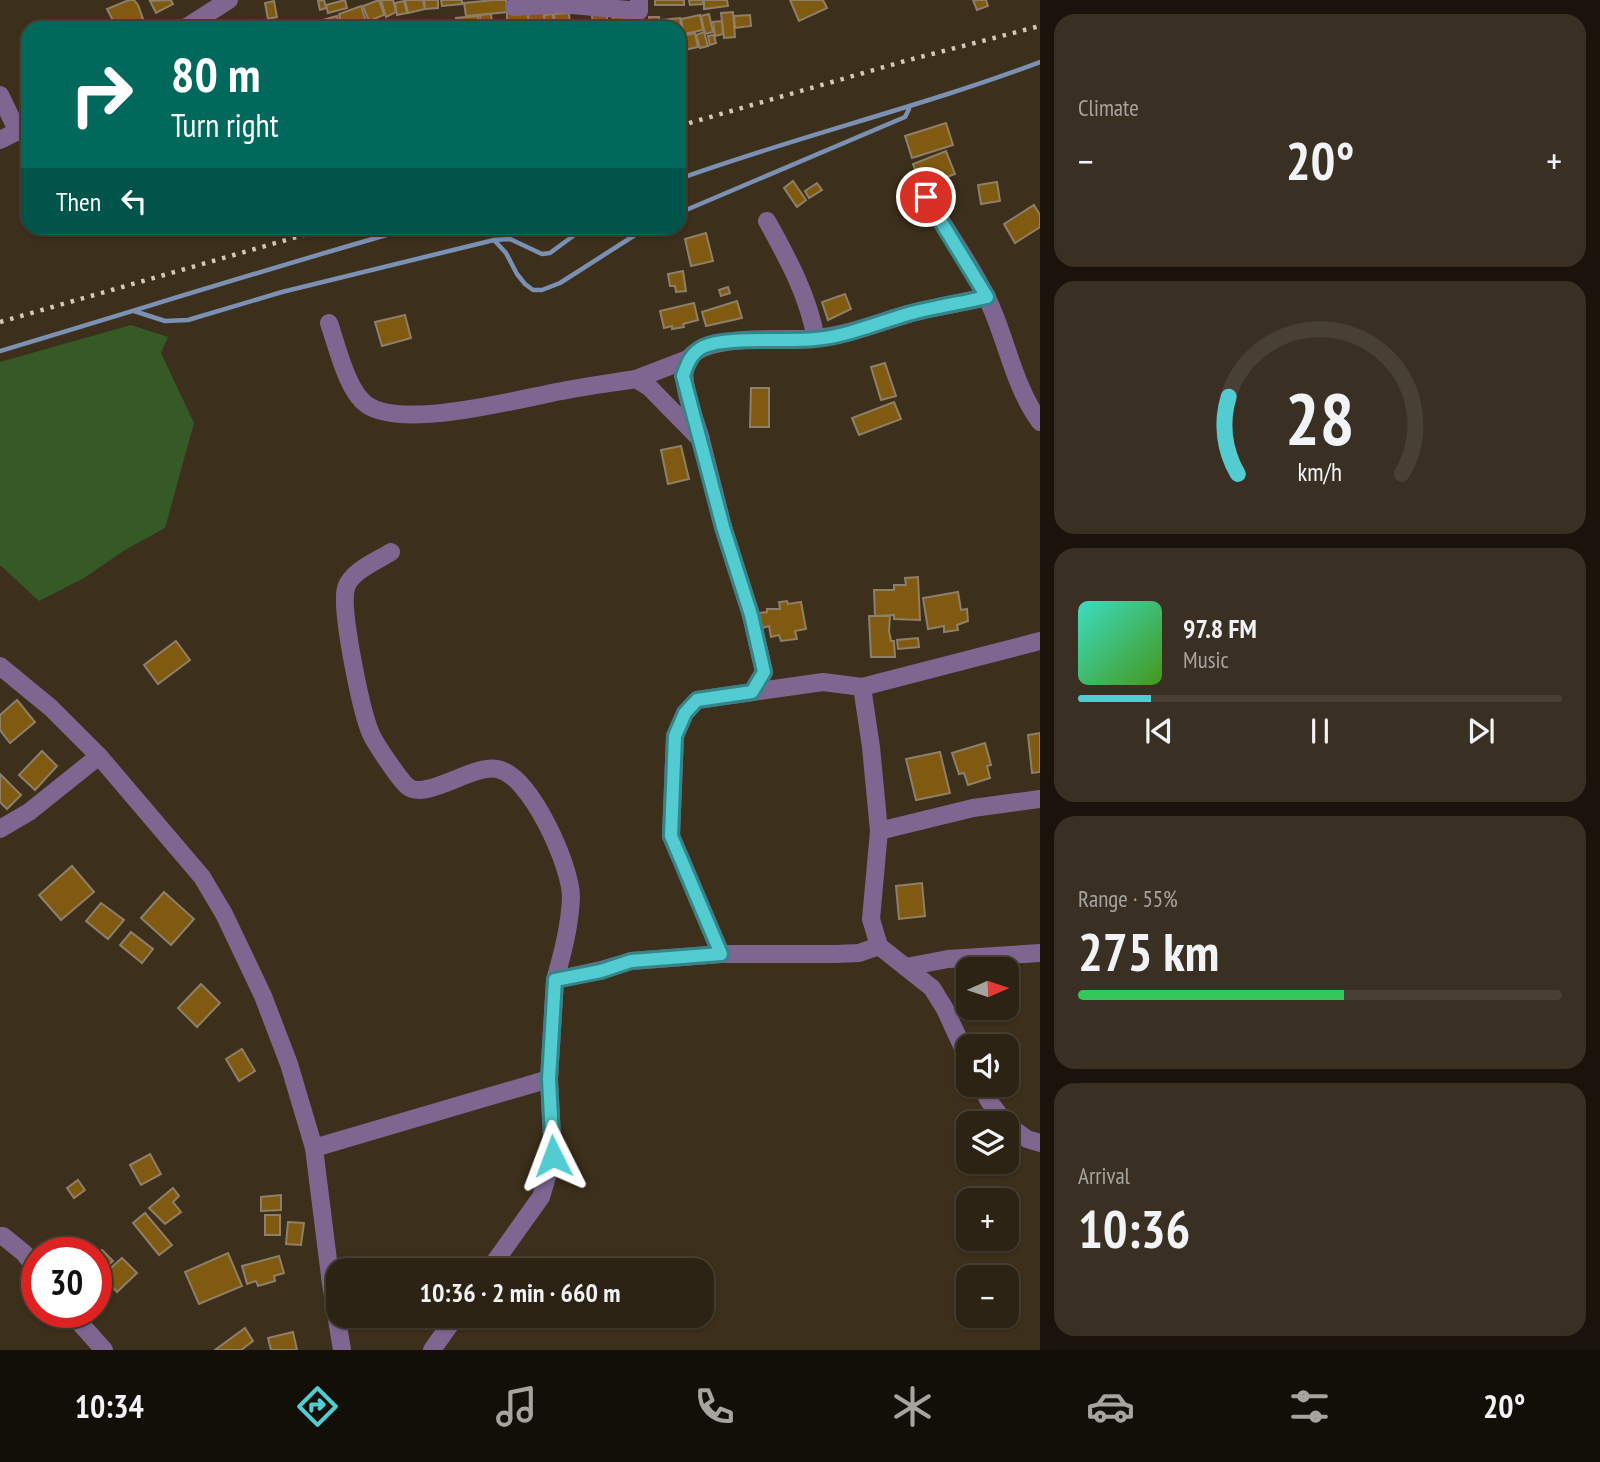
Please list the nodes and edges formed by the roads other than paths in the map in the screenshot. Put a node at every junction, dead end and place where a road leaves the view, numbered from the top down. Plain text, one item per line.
1 (229, 0) edge
2 (639, 0) edge
3 (514, 7) dead end
4 (196, 21) edge
5 (0, 95) edge
6 (21, 126) edge
7 (21, 130) edge
8 (0, 141) edge
9 (926, 197) dead end
10 (767, 220) dead end
11 (987, 297) junction
12 (329, 323) dead end
13 (816, 339) junction
14 (688, 359) junction
15 (636, 379) junction
16 (1040, 422) edge
17 (701, 440) junction
18 (391, 552) dead end
19 (1040, 641) edge
20 (0, 666) edge
21 (862, 687) junction
22 (752, 692) junction
23 (99, 756) junction
24 (1040, 799) edge
25 (0, 829) edge
26 (879, 831) junction
27 (879, 946) junction
28 (1040, 953) edge
29 (721, 954) junction
30 (906, 967) junction
31 (555, 980) junction
32 (956, 1034) edge
33 (549, 1079) junction
34 (1019, 1133) edge
35 (1040, 1143) edge
36 (314, 1148) junction
37 (0, 1236) edge
38 (21, 1251) edge
39 (497, 1258) edge
40 (84, 1328) edge
41 (448, 1328) edge
42 (104, 1350) edge
43 (342, 1350) edge
44 (432, 1350) edge

1 - 4 street
2 - 3 street
5 - 6 street
7 - 8 street
9 - 11 street
10 - 13 street
11 - 13 street
11 - 16 street
12 - 15 street
13 - 14 street
14 - 15 street
14 - 17 street
15 - 17 street
17 - 22 street
18 - 31 street
19 - 21 street
20 - 23 street
21 - 22 street
21 - 26 street
22 - 29 street
23 - 25 street
23 - 36 street
24 - 26 street
26 - 27 street
27 - 29 street
27 - 30 street
28 - 30 street
29 - 31 street
30 - 32 street
31 - 33 street
33 - 36 street
33 - 39 street
34 - 35 street
36 - 43 street
37 - 38 street
40 - 42 street
41 - 44 street

